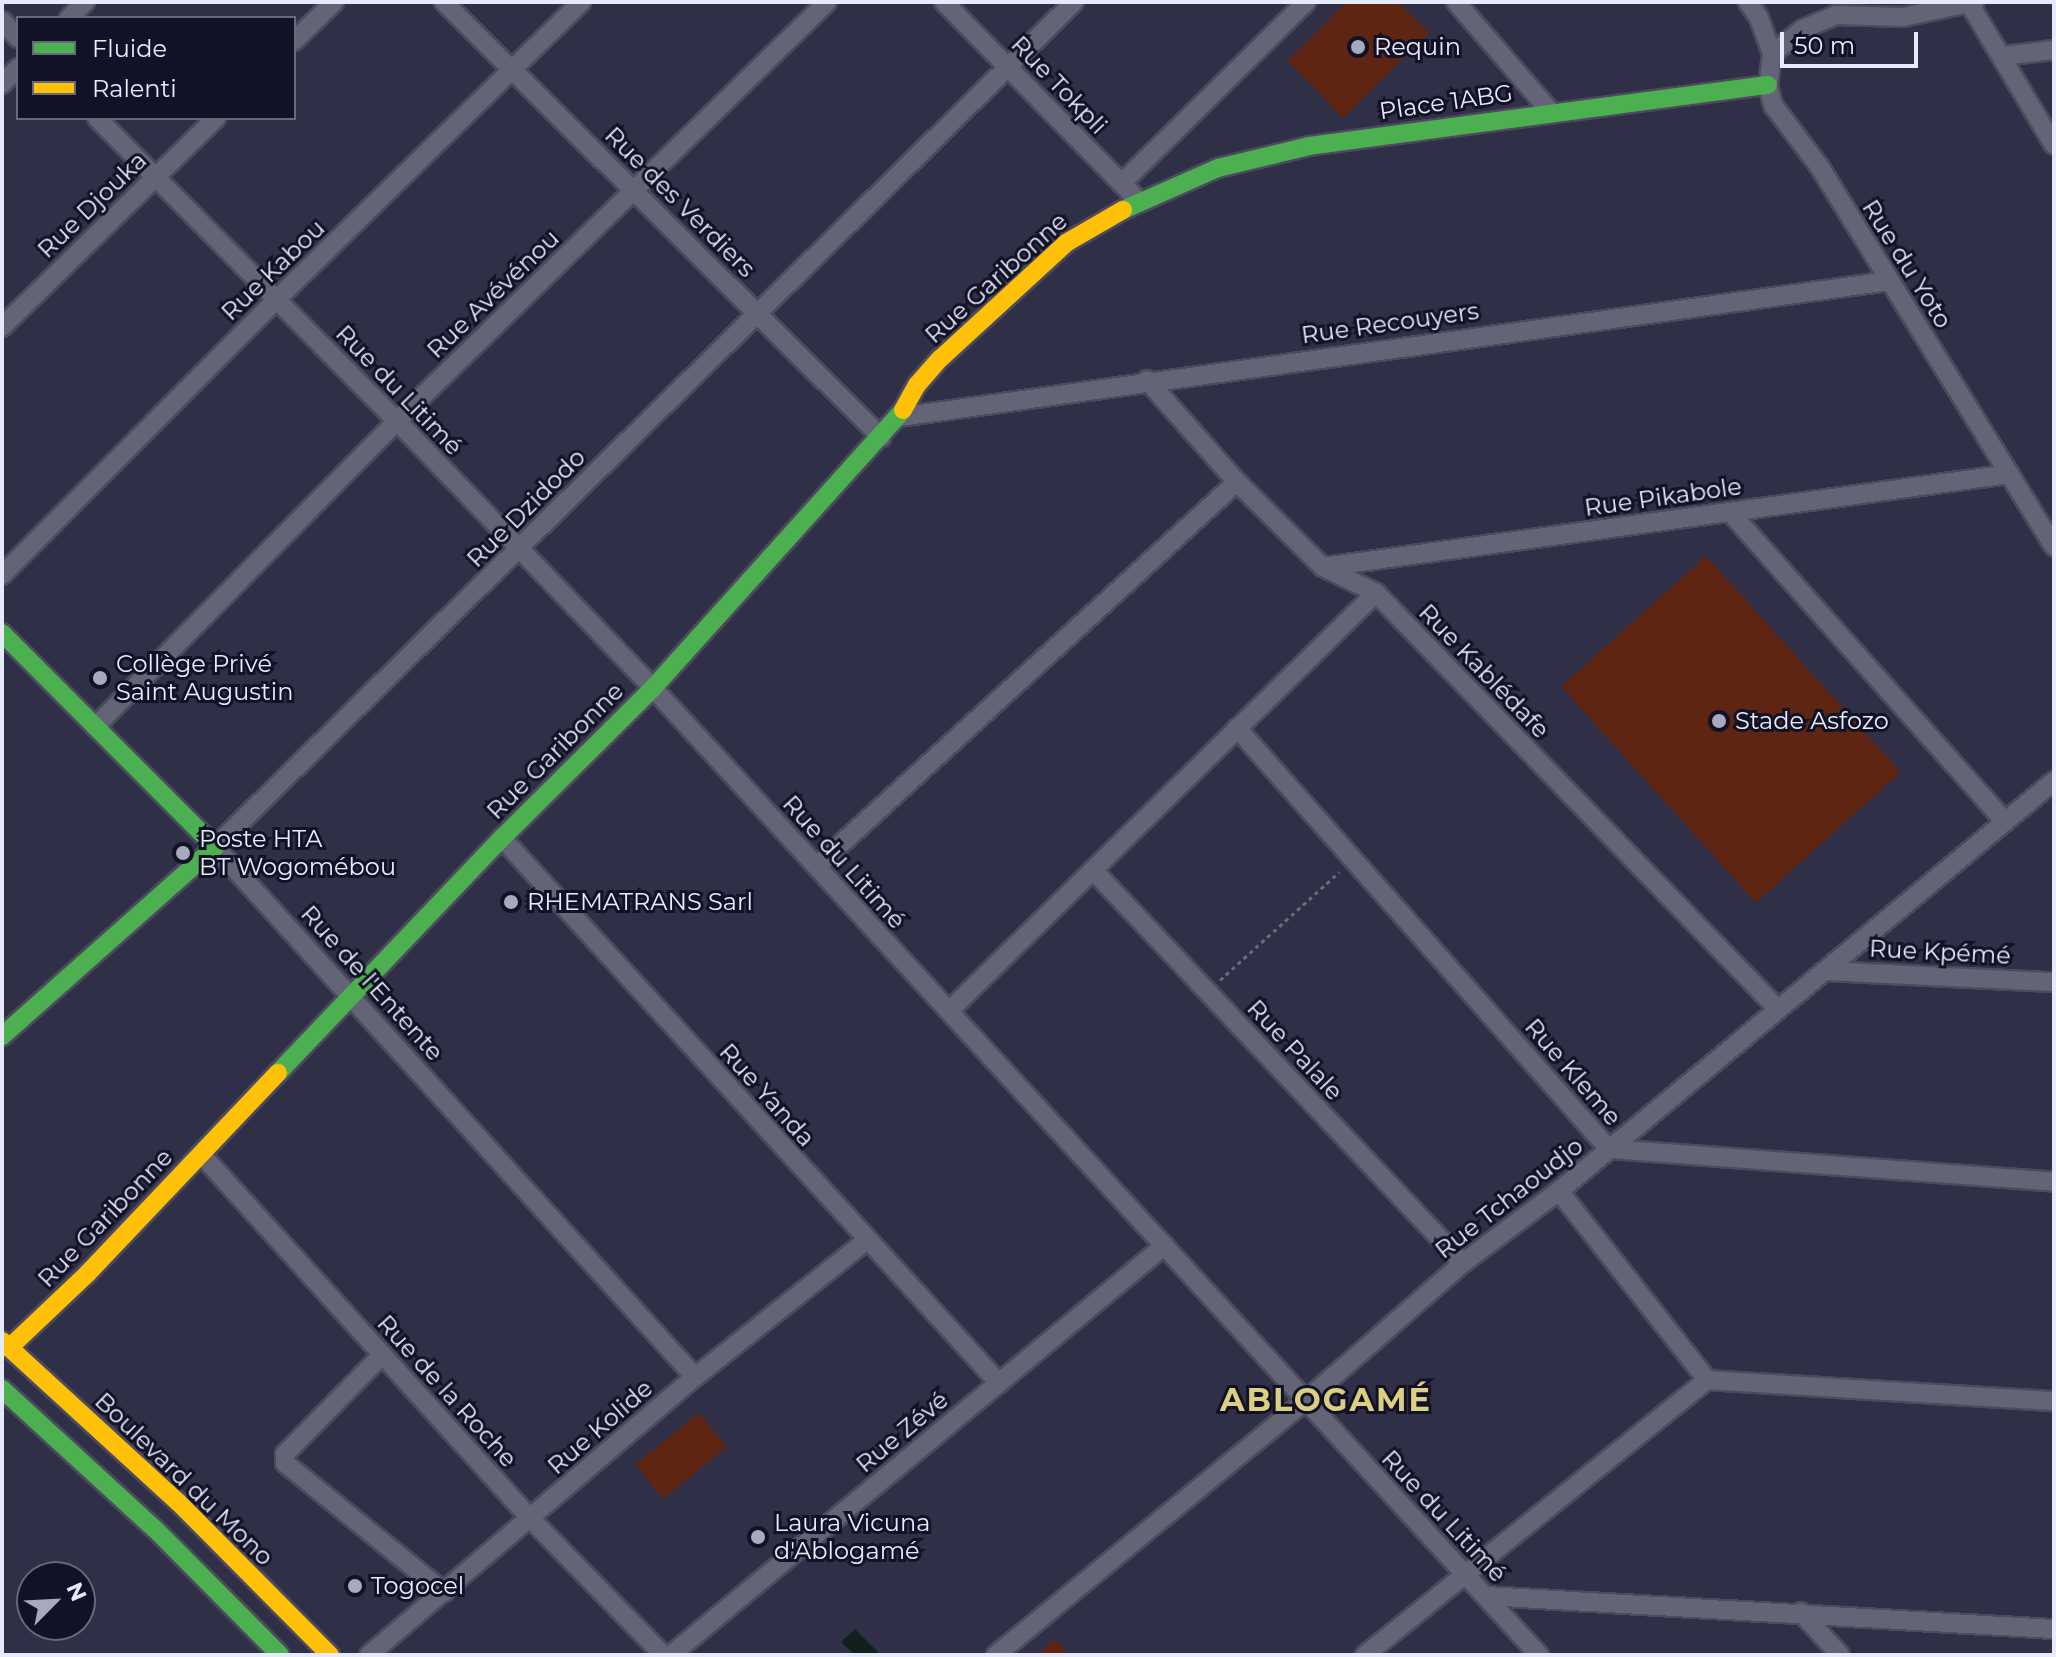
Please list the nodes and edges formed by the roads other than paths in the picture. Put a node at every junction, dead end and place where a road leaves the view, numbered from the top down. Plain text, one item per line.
1 (334, 2) edge
2 (444, 2) edge
3 (581, 2) edge
4 (827, 2) edge
5 (944, 2) edge
6 (1074, 2) edge
7 (1306, 2) edge
8 (1456, 2) edge
9 (1748, 2) edge
10 (1972, 2) edge
11 (2, 21) edge
12 (16, 36) edge
13 (296, 39) edge
14 (2054, 50) edge
15 (1772, 54) junction
16 (2002, 56) junction
17 (1008, 67) junction
18 (513, 70) junction
19 (1768, 85) junction
20 (1551, 112) junction
21 (99, 120) edge
22 (214, 120) edge
23 (2054, 145) edge
24 (157, 176) junction
25 (1122, 183) junction
26 (635, 191) junction
27 (1139, 201) junction
28 (1889, 281) junction
29 (277, 299) junction
30 (758, 313) junction
31 (2, 327) edge
32 (1147, 380) junction
33 (899, 417) junction
34 (397, 421) junction
35 (881, 437) junction
36 (2010, 474) junction
37 (1237, 482) junction
38 (1730, 512) junction
39 (2054, 546) edge
40 (518, 550) junction
41 (1323, 567) junction
42 (2, 575) edge
43 (1376, 593) junction
44 (2, 633) edge
45 (653, 688) junction
46 (95, 727) junction
47 (1237, 728) junction
48 (2054, 781) edge
49 (2004, 821) junction
50 (502, 838) junction
51 (215, 847) junction
52 (817, 866) junction
53 (1093, 870) junction
54 (1825, 971) junction
55 (2054, 982) edge
56 (352, 995) junction
57 (1777, 1008) junction
58 (949, 1011) junction
59 (2, 1036) edge
60 (1609, 1149) junction
61 (201, 1154) junction
62 (2054, 1182) edge
63 (1559, 1191) junction
64 (866, 1241) junction
65 (1164, 1246) junction
66 (1463, 1263) junction
67 (6, 1345) edge
68 (382, 1355) junction
69 (695, 1377) junction
70 (1707, 1380) junction
71 (999, 1383) junction
72 (2, 1389) edge
73 (2054, 1401) edge
74 (1304, 1402) junction
75 (178, 1502) junction
76 (530, 1518) junction
77 (155, 1529) junction
78 (1466, 1573) junction
79 (444, 1592) junction
80 (1486, 1596) junction
81 (1801, 1612) junction
82 (2054, 1629) edge
83 (280, 1655) edge
84 (330, 1655) edge
85 (369, 1655) edge
86 (663, 1655) edge
87 (671, 1655) edge
88 (996, 1655) edge
89 (1365, 1655) edge
90 (1539, 1655) edge
91 (1840, 1655) edge

1 - 13 street
2 - 18 street, Rue des Verdiers
3 - 18 street, Rue Kabou
4 - 26 street, Rue Avévénou
5 - 17 street, Rue Tokpli
6 - 17 street, Rue Dzidodo
7 - 25 street
8 - 20 street
9 - 15 street
10 - 15 street
10 - 16 street
11 - 12 street
14 - 16 street
15 - 19 street
16 - 23 street
17 - 25 street, Rue Tokpli
17 - 30 street, Rue Dzidodo
18 - 26 street, Rue des Verdiers
18 - 29 street, Rue Kabou
19 - 20 main road, Place 1ABG
19 - 28 street, Rue du Yoto
20 - 27 main road, Place 1ABG
21 - 24 street, Rue du Litimé
22 - 24 street, Rue Djouka
24 - 29 street, Rue du Litimé
24 - 31 street, Rue Djouka
25 - 27 street, Rue Tokpli
26 - 30 street, Rue des Verdiers
26 - 34 street, Rue Avévénou
27 - 33 main road, Rue Garibonne
28 - 32 street, Rue Recouyers
28 - 36 street, Rue du Yoto
29 - 34 street, Rue du Litimé
29 - 42 street, Rue Kabou
30 - 35 street, Rue des Verdiers
30 - 40 street, Rue Dzidodo
32 - 33 street, Rue Recouyers
32 - 37 street, Rue Kablédafe
33 - 35 main road, Rue Garibonne
34 - 40 street, Rue du Litimé
34 - 46 street, Rue Avévénou
35 - 45 main road, Rue Garibonne
36 - 38 street, Rue Pikabole
36 - 39 street, Rue du Yoto
37 - 41 street, Rue Kablédafe
37 - 52 street
38 - 41 street, Rue Pikabole
38 - 49 street
40 - 45 street, Rue du Litimé
40 - 51 street, Rue Dzidodo
41 - 43 street, Rue Kablédafe
43 - 47 street
43 - 57 street, Rue Kablédafe
44 - 46 main road, Rue de l'Entente
45 - 50 main road, Rue Garibonne
45 - 52 street, Rue du Litimé
46 - 51 main road, Rue de l'Entente
47 - 53 street
47 - 60 street, Rue Kleme
48 - 49 street, Rue Tchaoudjo
49 - 54 street, Rue Tchaoudjo
50 - 56 main road, Rue Garibonne
50 - 64 street, Rue Yanda
51 - 56 street, Rue de l'Entente
51 - 59 main road, Rue Dzidodo
52 - 58 street, Rue du Litimé
53 - 58 street
53 - 66 street, Rue Palale
54 - 55 street, Rue Kpémé
54 - 57 street, Rue Tchaoudjo
56 - 61 main road, Rue Garibonne
56 - 69 street, Rue de l'Entente
57 - 60 street, Rue Tchaoudjo
58 - 65 street, Rue du Litimé
60 - 62 street, Rue Kleme
60 - 63 street, Rue Tchaoudjo
61 - 67 main road, Rue Garibonne
61 - 68 street, Rue de la Roche
63 - 66 street, Rue Tchaoudjo
63 - 70 street
64 - 69 street, Rue Kolide
64 - 71 street, Rue Yanda
65 - 71 street, Rue Zévé
65 - 74 street, Rue du Litimé
66 - 74 street, Rue Tchaoudjo
67 - 75 main road, Boulevard du Mono
68 - 76 street, Rue de la Roche
68 - 79 street
69 - 76 street, Rue Kolide
70 - 73 street
70 - 78 street
71 - 87 street, Rue Zévé
72 - 77 main road
74 - 78 street, Rue du Litimé
74 - 88 street, Rue Tchaoudjo
75 - 77 main road
75 - 84 main road, Boulevard du Mono
76 - 79 street, Rue Kolide
76 - 86 street, Rue de la Roche
77 - 83 main road
78 - 80 street, Rue du Litimé
78 - 89 street
79 - 85 street, Rue Kolide
80 - 81 street
80 - 90 street, Rue du Litimé
81 - 82 street
81 - 91 street

